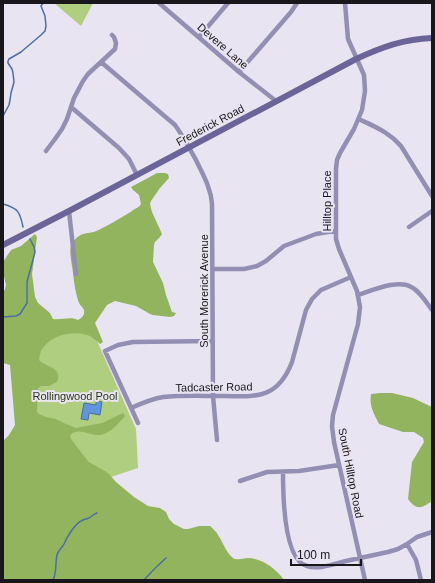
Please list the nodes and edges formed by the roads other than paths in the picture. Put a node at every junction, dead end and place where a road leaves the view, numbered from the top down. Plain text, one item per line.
1 (160, 3) edge
2 (228, 3) edge
3 (297, 3) edge
4 (345, 3) edge
5 (112, 35) dead end
6 (199, 37) junction
7 (432, 38) edge
8 (356, 59) junction
9 (101, 62) junction
10 (239, 72) junction
11 (276, 101) junction
12 (72, 107) junction
13 (359, 119) junction
14 (189, 148) junction
15 (46, 151) dead end
16 (137, 175) junction
17 (432, 196) edge
18 (69, 211) junction
19 (432, 211) edge
20 (408, 227) dead end
21 (336, 231) junction
22 (3, 245) edge
23 (212, 269) junction
24 (76, 274) dead end
25 (351, 277) junction
26 (358, 295) junction
27 (432, 310) edge
28 (213, 340) junction
29 (213, 396) junction
30 (131, 408) junction
31 (138, 423) dead end
32 (217, 440) dead end
33 (339, 465) junction
34 (283, 472) junction
35 (240, 481) dead end
36 (432, 532) edge
37 (407, 544) junction
38 (360, 558) junction
39 (365, 580) edge
40 (421, 580) edge

1 - 6 street, Devere Lane
2 - 6 street
3 - 10 street
4 - 8 street, Hilltop Place
5 - 9 street
6 - 10 street, Devere Lane
7 - 8 main road, Frederick Road
8 - 11 main road, Frederick Road
8 - 13 street, Hilltop Place
9 - 12 street
9 - 14 street, South Morerick Avenue
10 - 11 street, Devere Lane
11 - 14 main road, Frederick Road
12 - 15 street
12 - 16 street
13 - 17 street
13 - 21 street, Hilltop Place
14 - 16 main road, Frederick Road
14 - 23 street, South Morerick Avenue
16 - 18 main road, Frederick Road
18 - 22 main road, Frederick Road
18 - 24 street
19 - 20 street
21 - 23 street
21 - 25 street, Hilltop Place
23 - 28 street, South Morerick Avenue
25 - 26 street, South Hilltop Road
25 - 29 street, Tadcaster Road
26 - 27 street
26 - 33 street, South Hilltop Road
28 - 29 street, South Morerick Avenue
28 - 30 street
29 - 30 street, Tadcaster Road
29 - 32 street, South Morerick Avenue
30 - 31 street
33 - 34 street
33 - 38 street, South Hilltop Road
34 - 35 street
34 - 38 street
36 - 37 street
37 - 38 street
37 - 40 street
38 - 39 street, South Hilltop Road

